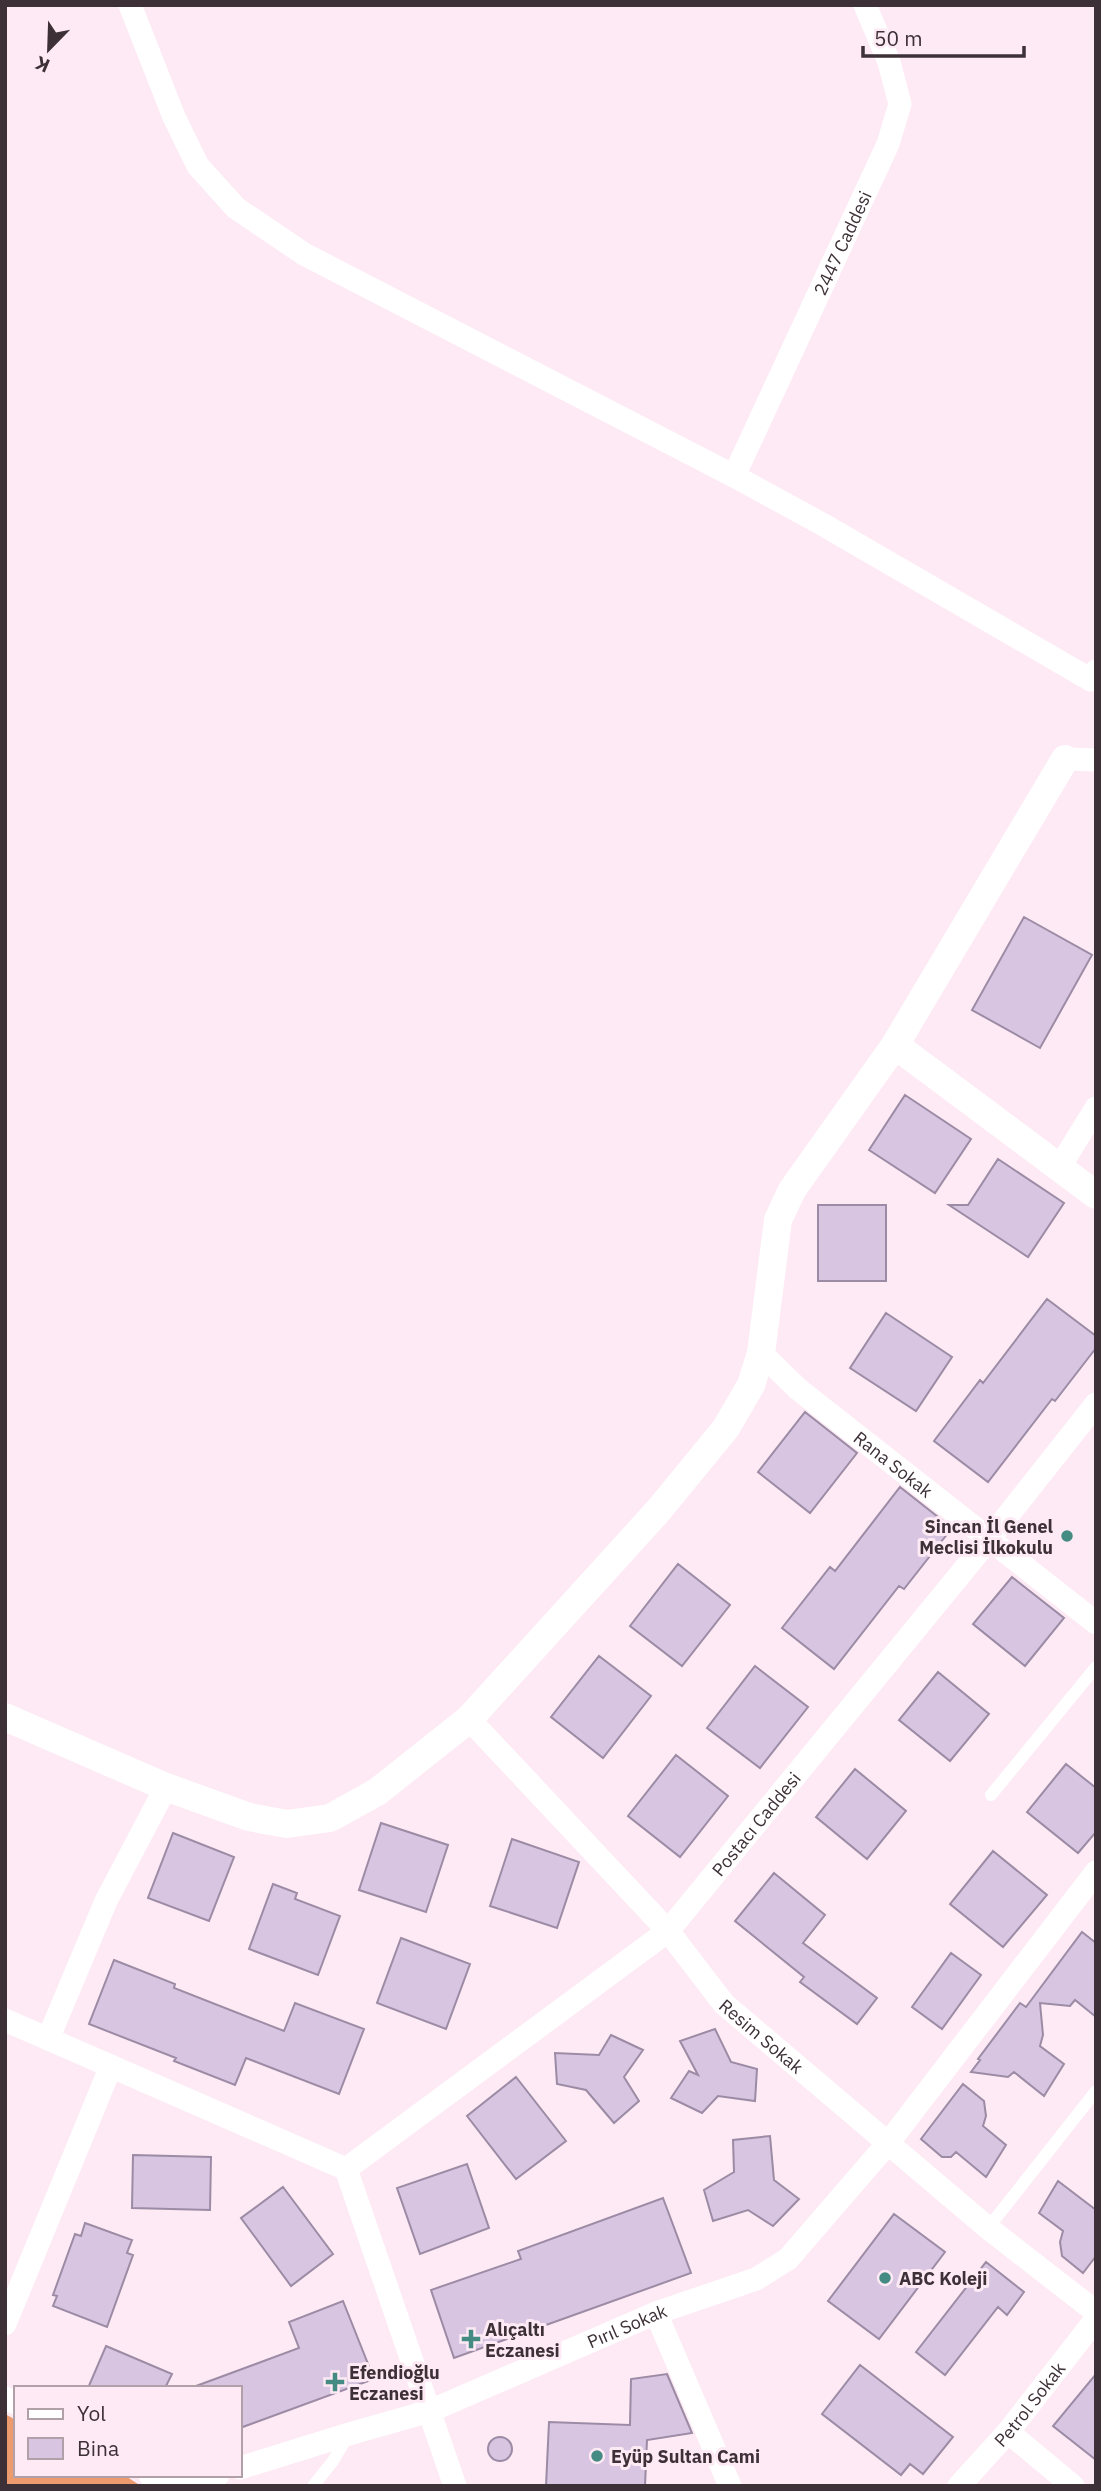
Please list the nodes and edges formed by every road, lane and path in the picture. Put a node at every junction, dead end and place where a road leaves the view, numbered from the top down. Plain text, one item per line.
1 (131, 5) edge
2 (865, 5) edge
3 (734, 476) junction
4 (1096, 671) edge
5 (1065, 759) joint
6 (1096, 760) edge
7 (895, 1045) junction
8 (1096, 1108) edge
9 (1059, 1168) junction
10 (1096, 1195) edge
11 (761, 1353) junction
12 (1096, 1404) edge
13 (990, 1538) junction
14 (1096, 1623) edge
15 (1096, 1667) edge
16 (5, 1717) edge
17 (469, 1718) junction
18 (166, 1787) junction
19 (991, 1795) dead end
20 (1096, 1872) edge
21 (668, 1931) junction
22 (5, 2020) edge
23 (48, 2039) junction
24 (111, 2066) junction
25 (1096, 2091) edge
26 (889, 2142) junction
27 (346, 2169) junction
28 (988, 2228) junction
29 (1096, 2312) edge
30 (656, 2313) junction
31 (1096, 2319) edge
32 (5, 2323) edge
33 (430, 2411) junction
34 (1008, 2432) junction
35 (349, 2434) junction
36 (242, 2467) edge
37 (215, 2479) edge
38 (181, 2486) edge
39 (313, 2486) edge
40 (455, 2486) edge
41 (730, 2486) edge
42 (959, 2486) edge
43 (1073, 2486) edge

1 - 3 street
2 - 3 street, 2447 Caddesi
3 - 4 street
5 - 6 street
5 - 7 street
7 - 9 street
7 - 11 street
8 - 9 street
9 - 10 street
11 - 13 street, Rana Sokak
11 - 17 street
12 - 13 street, Postacı Caddesi
13 - 14 street, Rana Sokak
13 - 21 street, Postacı Caddesi
15 - 19 lane
16 - 18 street
17 - 18 street
17 - 21 street, Resim Sokak
18 - 23 street
20 - 26 street, Pırıl Sokak
21 - 26 street, Resim Sokak
21 - 27 street, Postacı Caddesi
22 - 23 street
23 - 24 street
24 - 27 street
24 - 32 street
25 - 28 lane
26 - 28 street, Resim Sokak
26 - 30 street, Pırıl Sokak
27 - 33 street
28 - 29 street, Resim Sokak
30 - 33 street, Pırıl Sokak
30 - 41 street
31 - 34 street, Petrol Sokak
33 - 35 street, Pırıl Sokak
33 - 40 street
34 - 42 street, Petrol Sokak
34 - 43 street
35 - 36 street, Pırıl Sokak
35 - 39 lane
37 - 38 street

